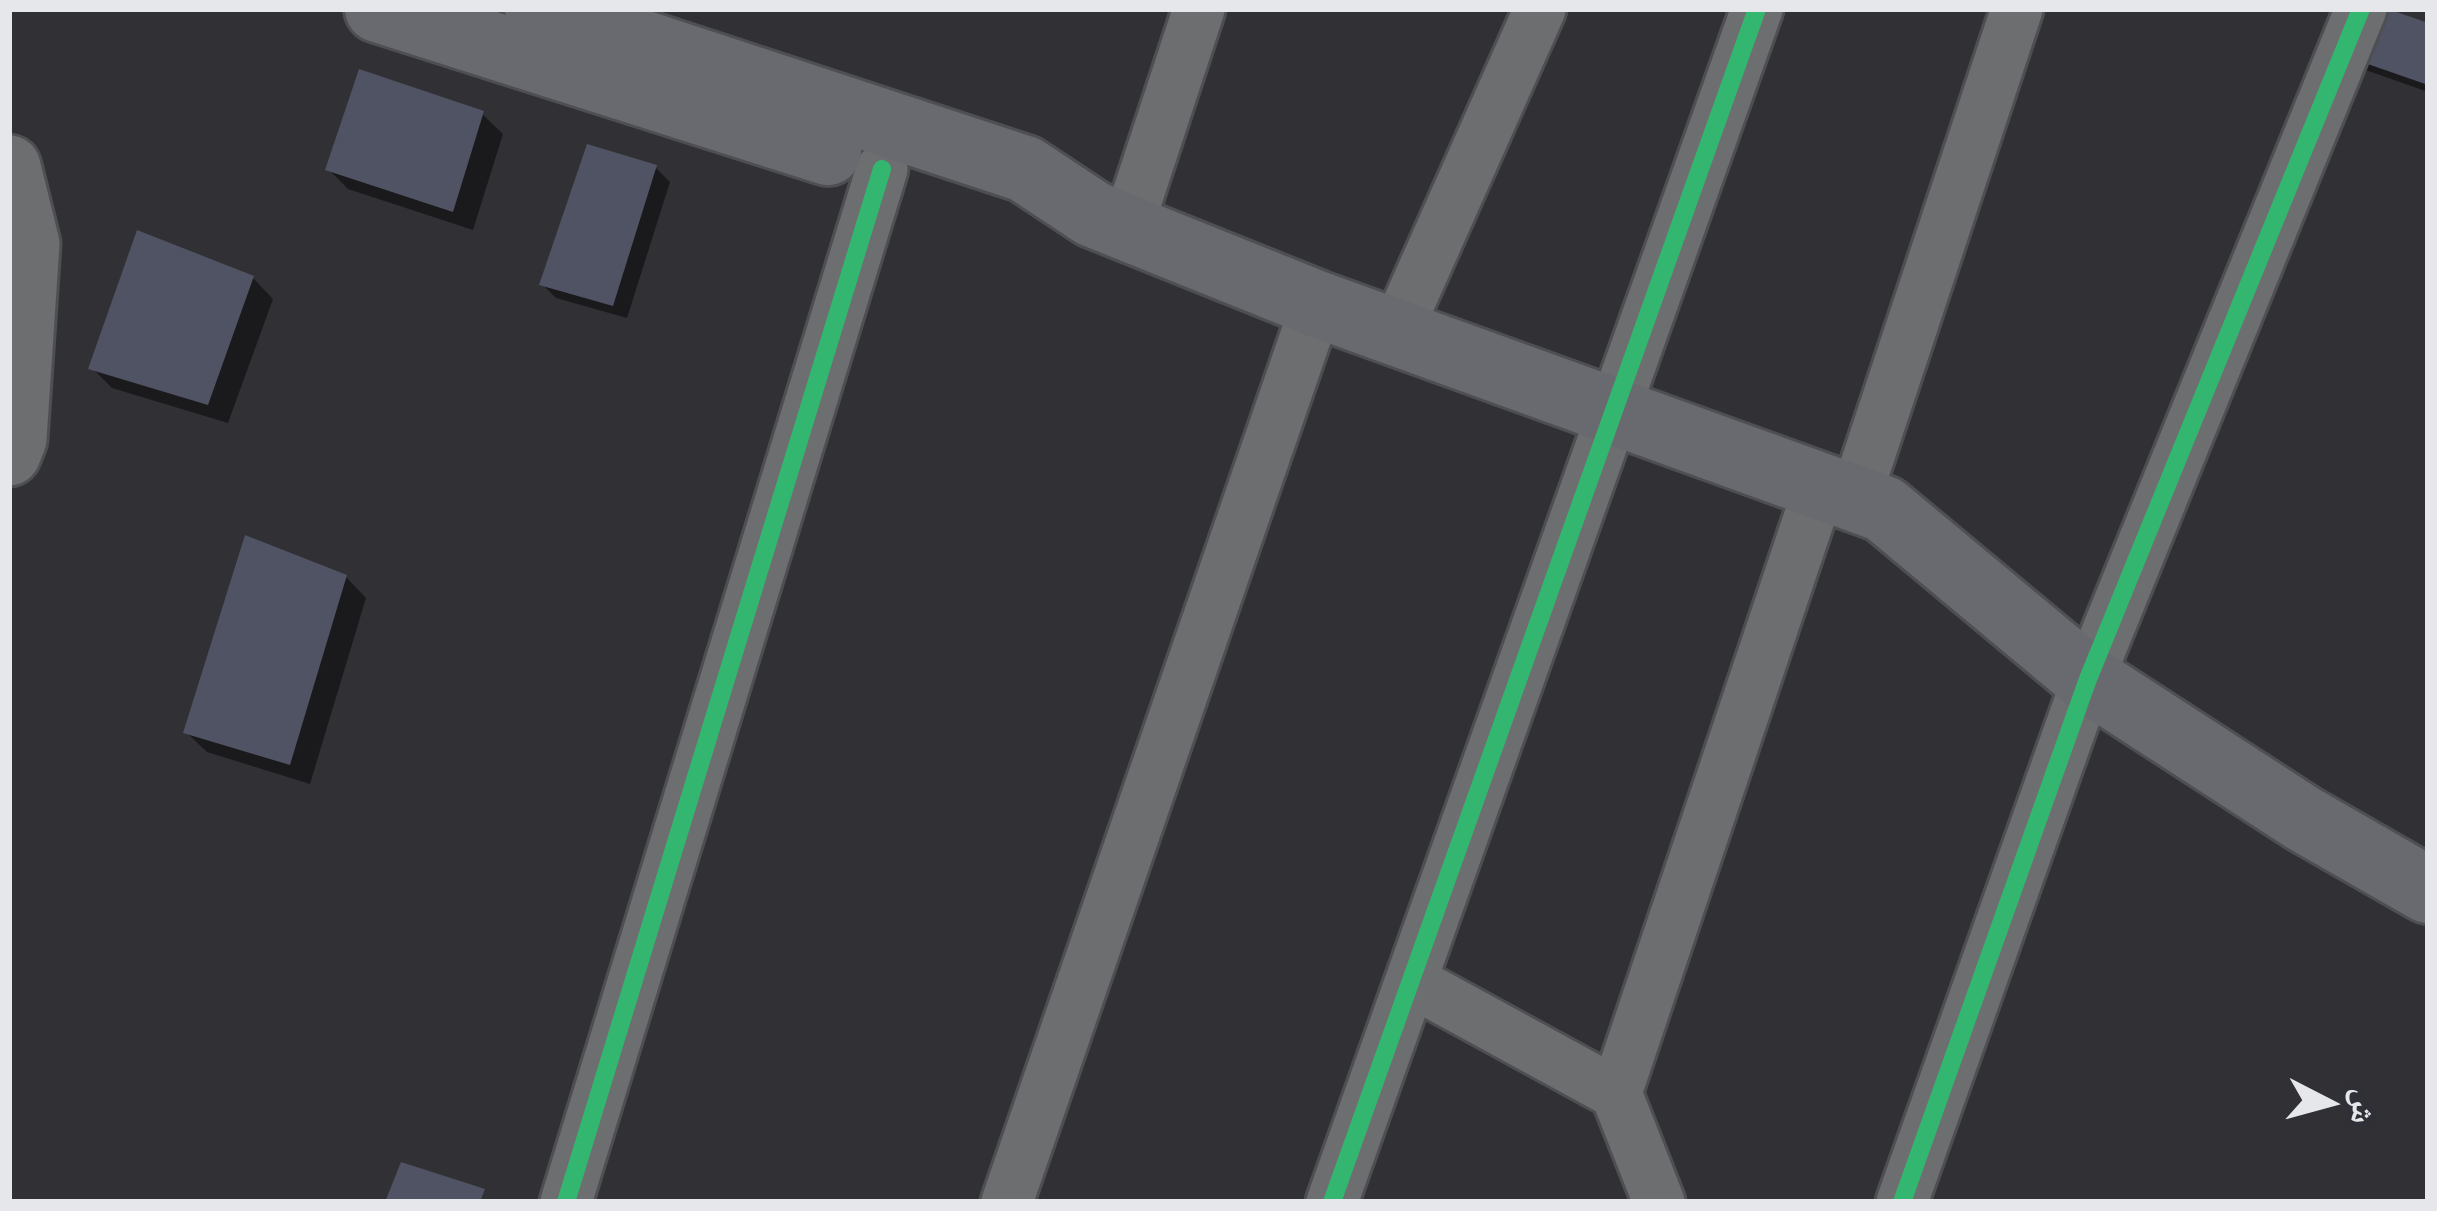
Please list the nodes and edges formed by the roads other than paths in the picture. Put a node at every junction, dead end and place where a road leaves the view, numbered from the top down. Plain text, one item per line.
1 (378, 9) edge
2 (538, 9) edge
3 (1199, 9) edge
4 (1540, 9) edge
5 (1756, 9) edge
6 (2017, 9) edge
7 (2361, 9) edge
8 (627, 23) edge
9 (9, 167) edge
10 (882, 170) junction
11 (1110, 221) junction
12 (1317, 304) junction
13 (1396, 332) junction
14 (1616, 412) junction
15 (9, 454) edge
16 (1838, 492) junction
17 (2088, 679) junction
18 (2428, 890) edge
19 (1411, 981) junction
20 (1616, 1093) junction
21 (566, 1202) edge
22 (1006, 1202) edge
23 (1332, 1202) edge
24 (1659, 1202) edge
25 (1902, 1202) edge

1 - 10 main road
2 - 8 main road
3 - 11 street
4 - 13 street
5 - 14 street
6 - 16 street
7 - 17 street
8 - 11 main road
9 - 15 street
10 - 11 main road
10 - 21 street
11 - 12 main road
12 - 13 main road
12 - 22 street
13 - 14 main road
14 - 16 main road
14 - 19 street
16 - 17 main road
16 - 20 street
17 - 18 main road
17 - 25 street
19 - 20 street
19 - 23 street
20 - 24 street

